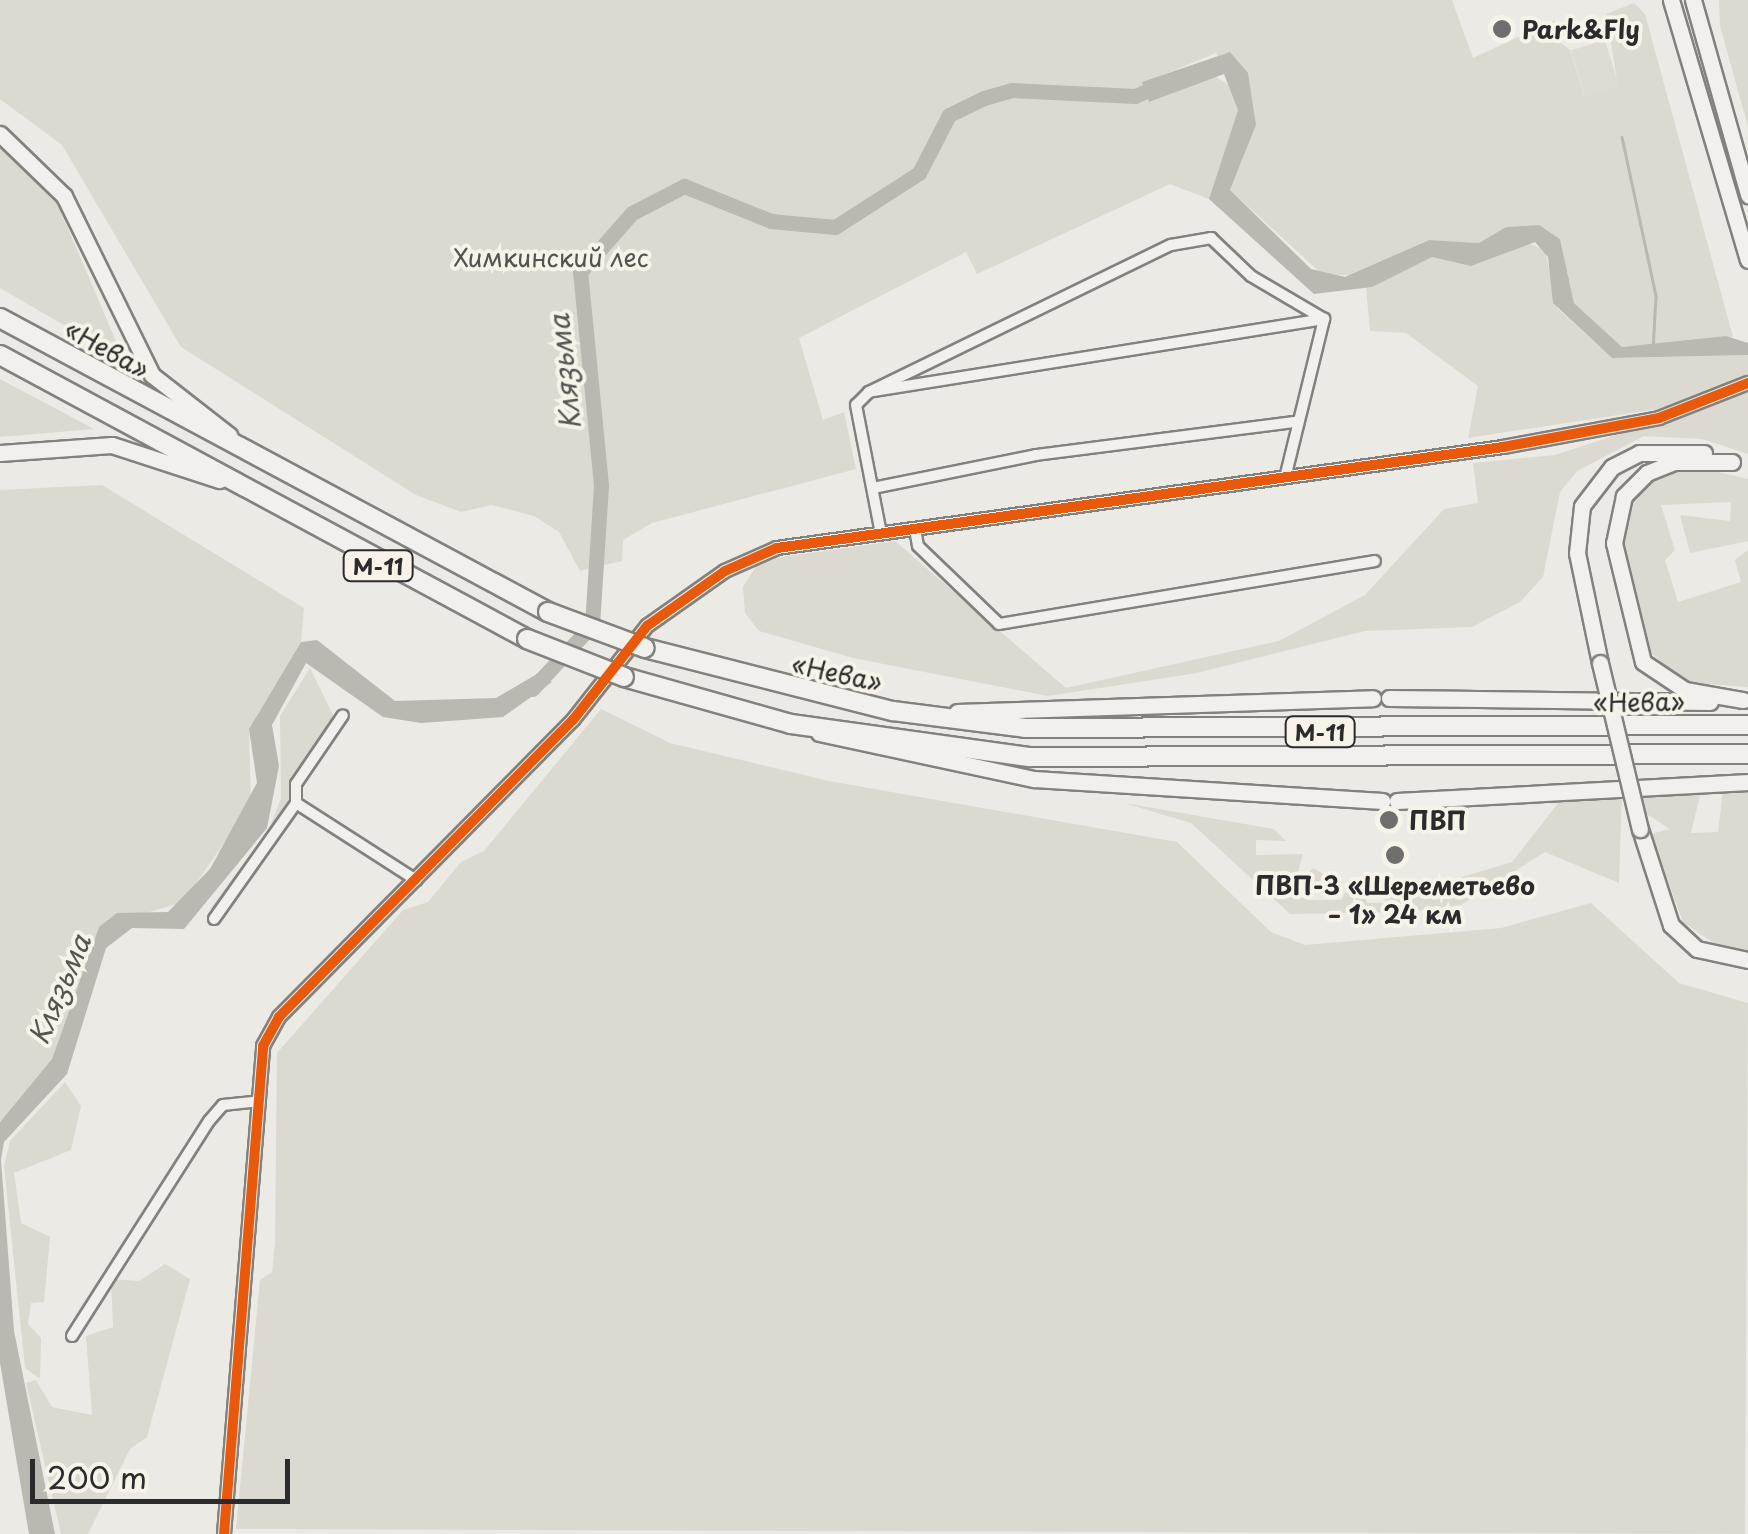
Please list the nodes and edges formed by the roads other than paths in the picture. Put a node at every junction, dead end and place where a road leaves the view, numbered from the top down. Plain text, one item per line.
1 (1692, 0) edge
2 (1671, 1) edge
3 (0, 134) edge
4 (1748, 195) edge
5 (1748, 260) edge
6 (0, 318) edge
7 (1324, 319) junction
8 (0, 355) edge
9 (1748, 383) edge
10 (870, 392) junction
11 (1295, 422) junction
12 (0, 453) edge
13 (1740, 464) edge
14 (267, 466) junction
15 (1286, 474) junction
16 (234, 485) junction
17 (874, 488) junction
18 (915, 530) junction
19 (881, 534) junction
20 (1375, 561) dead end
21 (1746, 700) edge
22 (893, 711) junction
23 (343, 715) dead end
24 (791, 724) junction
25 (1748, 725) edge
26 (1748, 754) edge
27 (1748, 782) edge
28 (296, 804) junction
29 (416, 880) junction
30 (214, 919) dead end
31 (1748, 960) edge
32 (253, 1102) junction
33 (72, 1336) dead end
34 (224, 1534) edge

1 - 4 main road
2 - 5 main road
3 - 14 main road
6 - 14 highway, «Нева» / М-11
7 - 10 street
7 - 10 street
7 - 11 street
8 - 16 highway, М-11
9 - 15 street
10 - 17 street
11 - 15 street
11 - 17 street
12 - 16 main road, М-11
13 - 21 main road, М-11
13 - 31 main road, М-11, bridge
14 - 22 highway, «Нева» / М-11, bridge
15 - 18 street
16 - 24 highway, М-11, bridge
17 - 19 street
18 - 19 street
18 - 20 street
19 - 29 street
21 - 22 main road, М-11
22 - 25 highway, «Нева» / М-11
23 - 28 street
24 - 26 highway, М-11
24 - 27 main road, М-11
28 - 29 street
28 - 30 street
29 - 32 street
32 - 33 street
32 - 34 street

